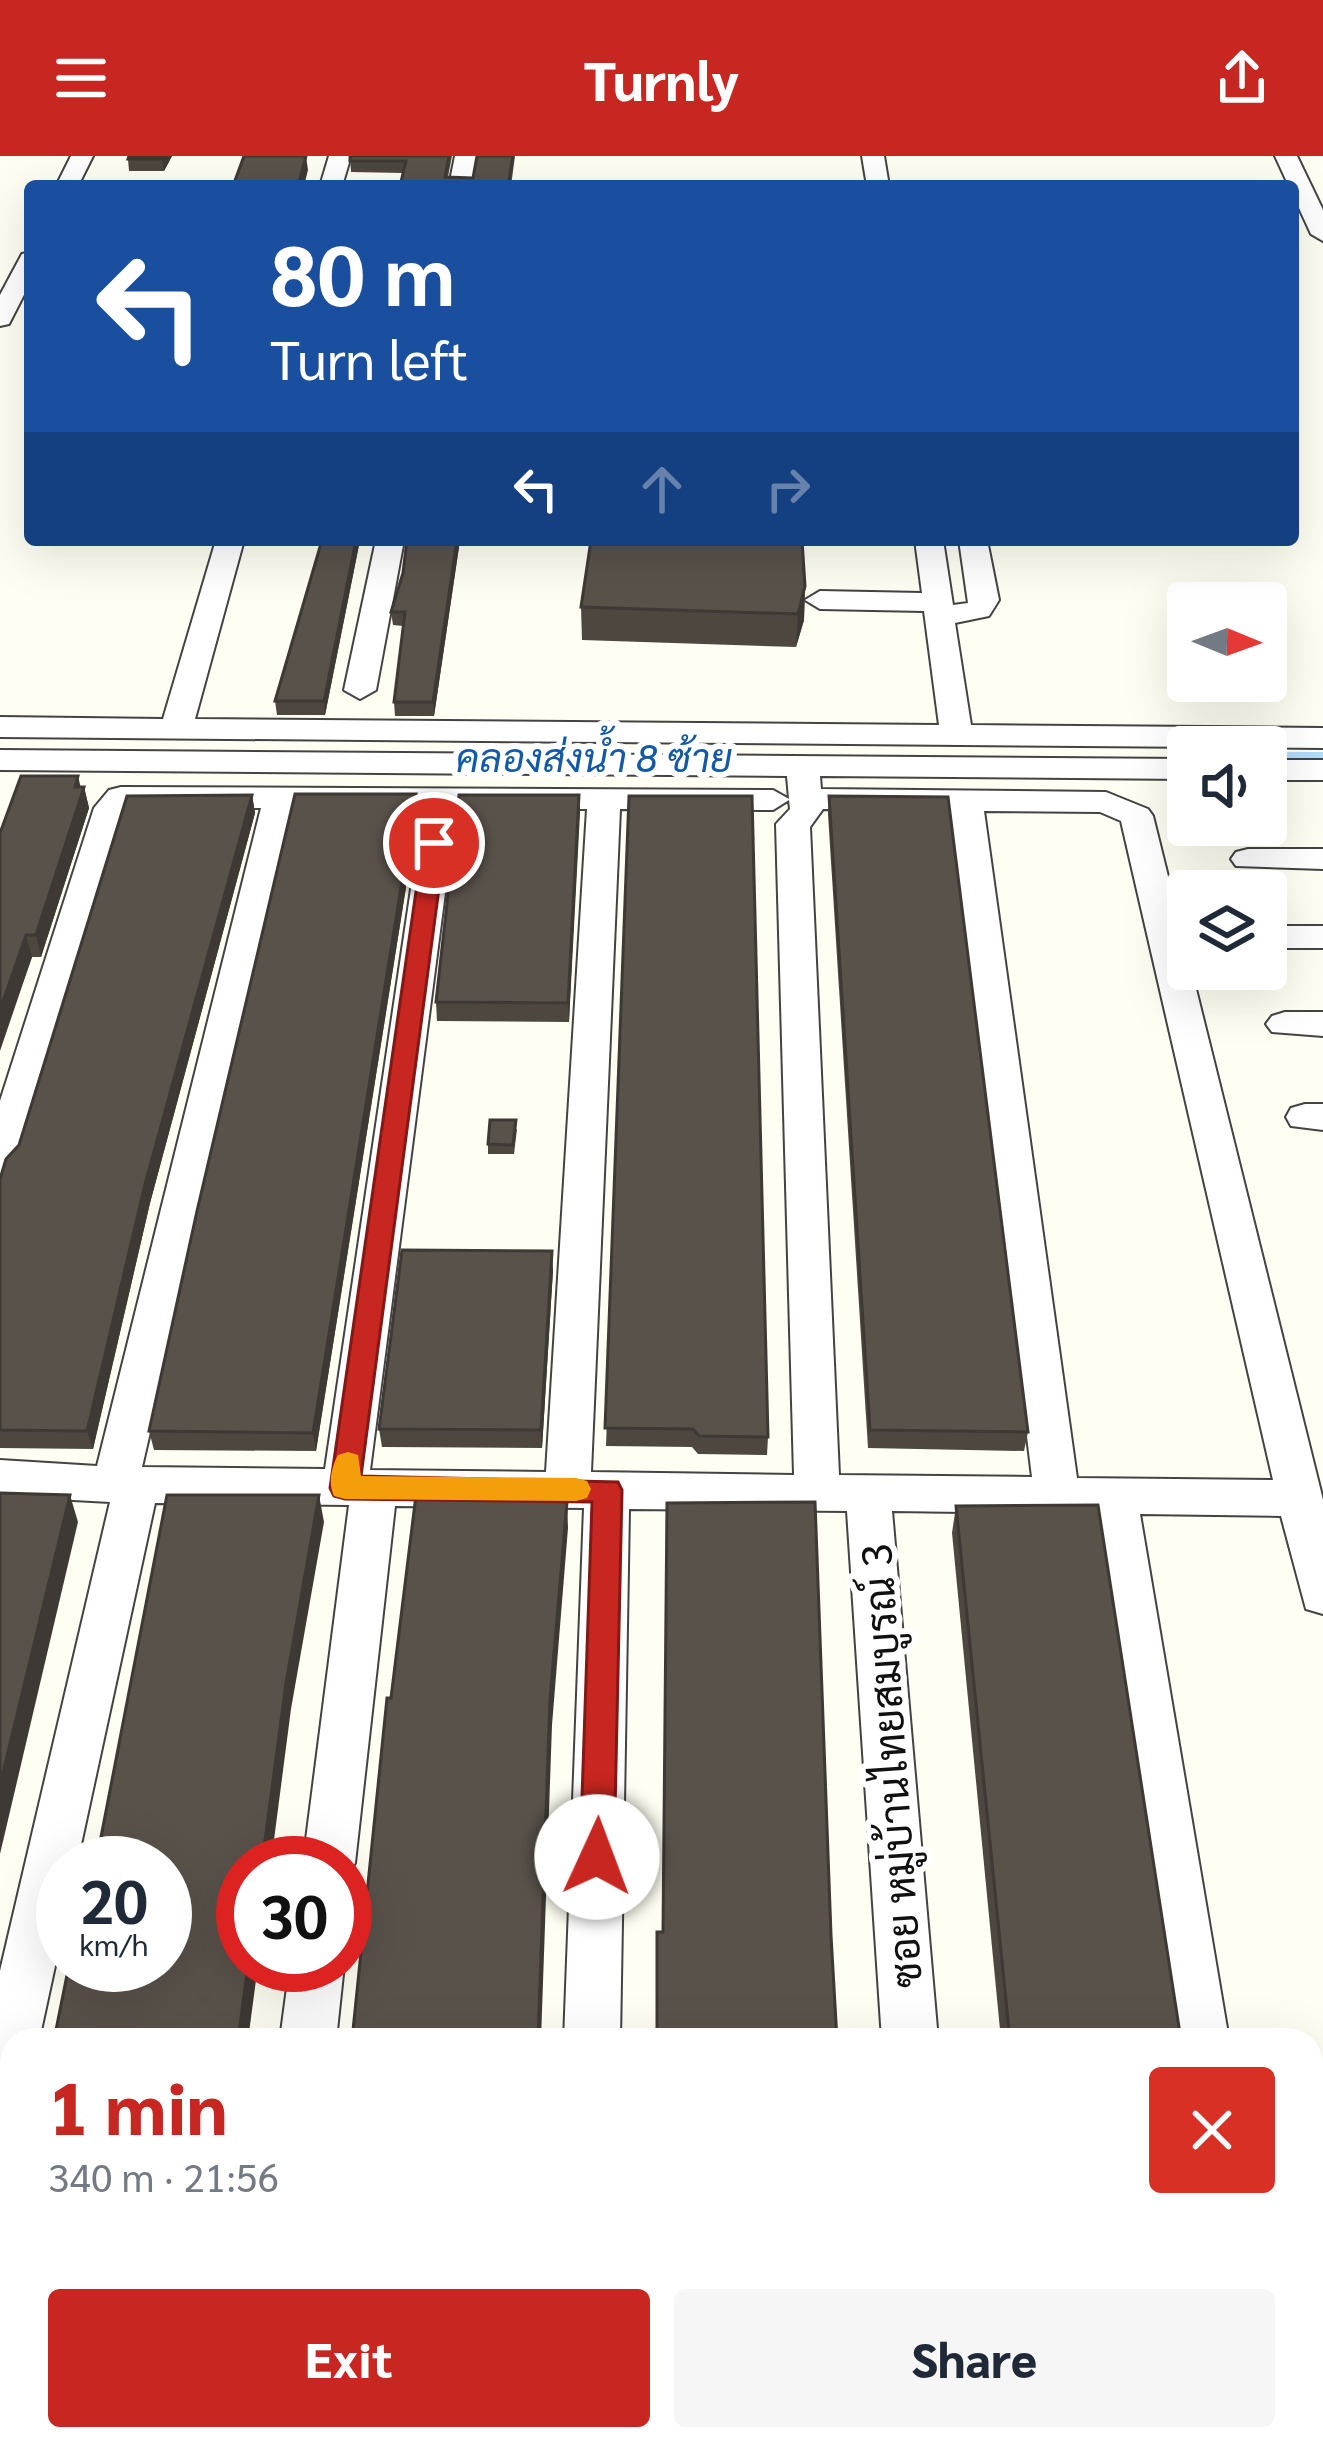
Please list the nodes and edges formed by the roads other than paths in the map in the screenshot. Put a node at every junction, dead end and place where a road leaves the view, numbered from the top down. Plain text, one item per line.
1 (1299, 183) edge
2 (1323, 234) edge
3 (24, 276) edge
4 (11, 313) edge
5 (228, 546) edge
6 (389, 546) edge
7 (930, 546) edge
8 (974, 546) edge
9 (820, 601) dead end
10 (939, 609) junction
11 (360, 690) dead end
12 (0, 727) edge
13 (177, 727) junction
14 (956, 735) junction
15 (1323, 738) edge
16 (0, 760) edge
17 (1167, 770) edge
18 (1287, 770) edge
19 (1323, 770) edge
20 (789, 791) junction
21 (280, 796) junction
22 (440, 797) junction
23 (604, 798) junction
24 (966, 802) junction
25 (1248, 859) dead end
26 (1323, 859) edge
27 (1287, 937) edge
28 (1323, 937) edge
29 (1285, 1024) dead end
30 (1323, 1024) edge
31 (0, 1162) edge
32 (0, 1478) edge
33 (126, 1485) junction
34 (359, 1488) junction
35 (588, 1490) junction
36 (817, 1492) junction
37 (868, 1493) junction
38 (1057, 1495) junction
39 (1114, 1496) junction
40 (1300, 1498) junction
41 (1323, 1595) edge
42 (331, 1836) edge
43 (314, 1992) edge
44 (13, 2028) edge
45 (309, 2028) edge
46 (592, 2028) edge
47 (909, 2028) edge
48 (1199, 2028) edge

1 - 2 street
3 - 4 street
5 - 13 street
6 - 11 street
7 - 10 street
8 - 10 street
9 - 10 street
10 - 14 street
12 - 13 street
13 - 14 street
14 - 15 street
16 - 20 street
17 - 20 street
18 - 19 street
20 - 23 street
20 - 24 street
20 - 36 street
21 - 22 street
21 - 31 street
21 - 33 street
22 - 23 street
22 - 34 street
23 - 35 street
24 - 38 street
24 - 40 street
25 - 26 street
27 - 28 street
29 - 30 street
32 - 33 street
33 - 34 street
33 - 44 street
34 - 35 street
34 - 42 street
35 - 36 street
35 - 46 street
36 - 37 street
37 - 38 street
37 - 47 street, ซอย หมู่บ้านไทยสมบูรณ์ 3
38 - 39 street
39 - 40 street
39 - 48 street
40 - 41 street
43 - 45 street

